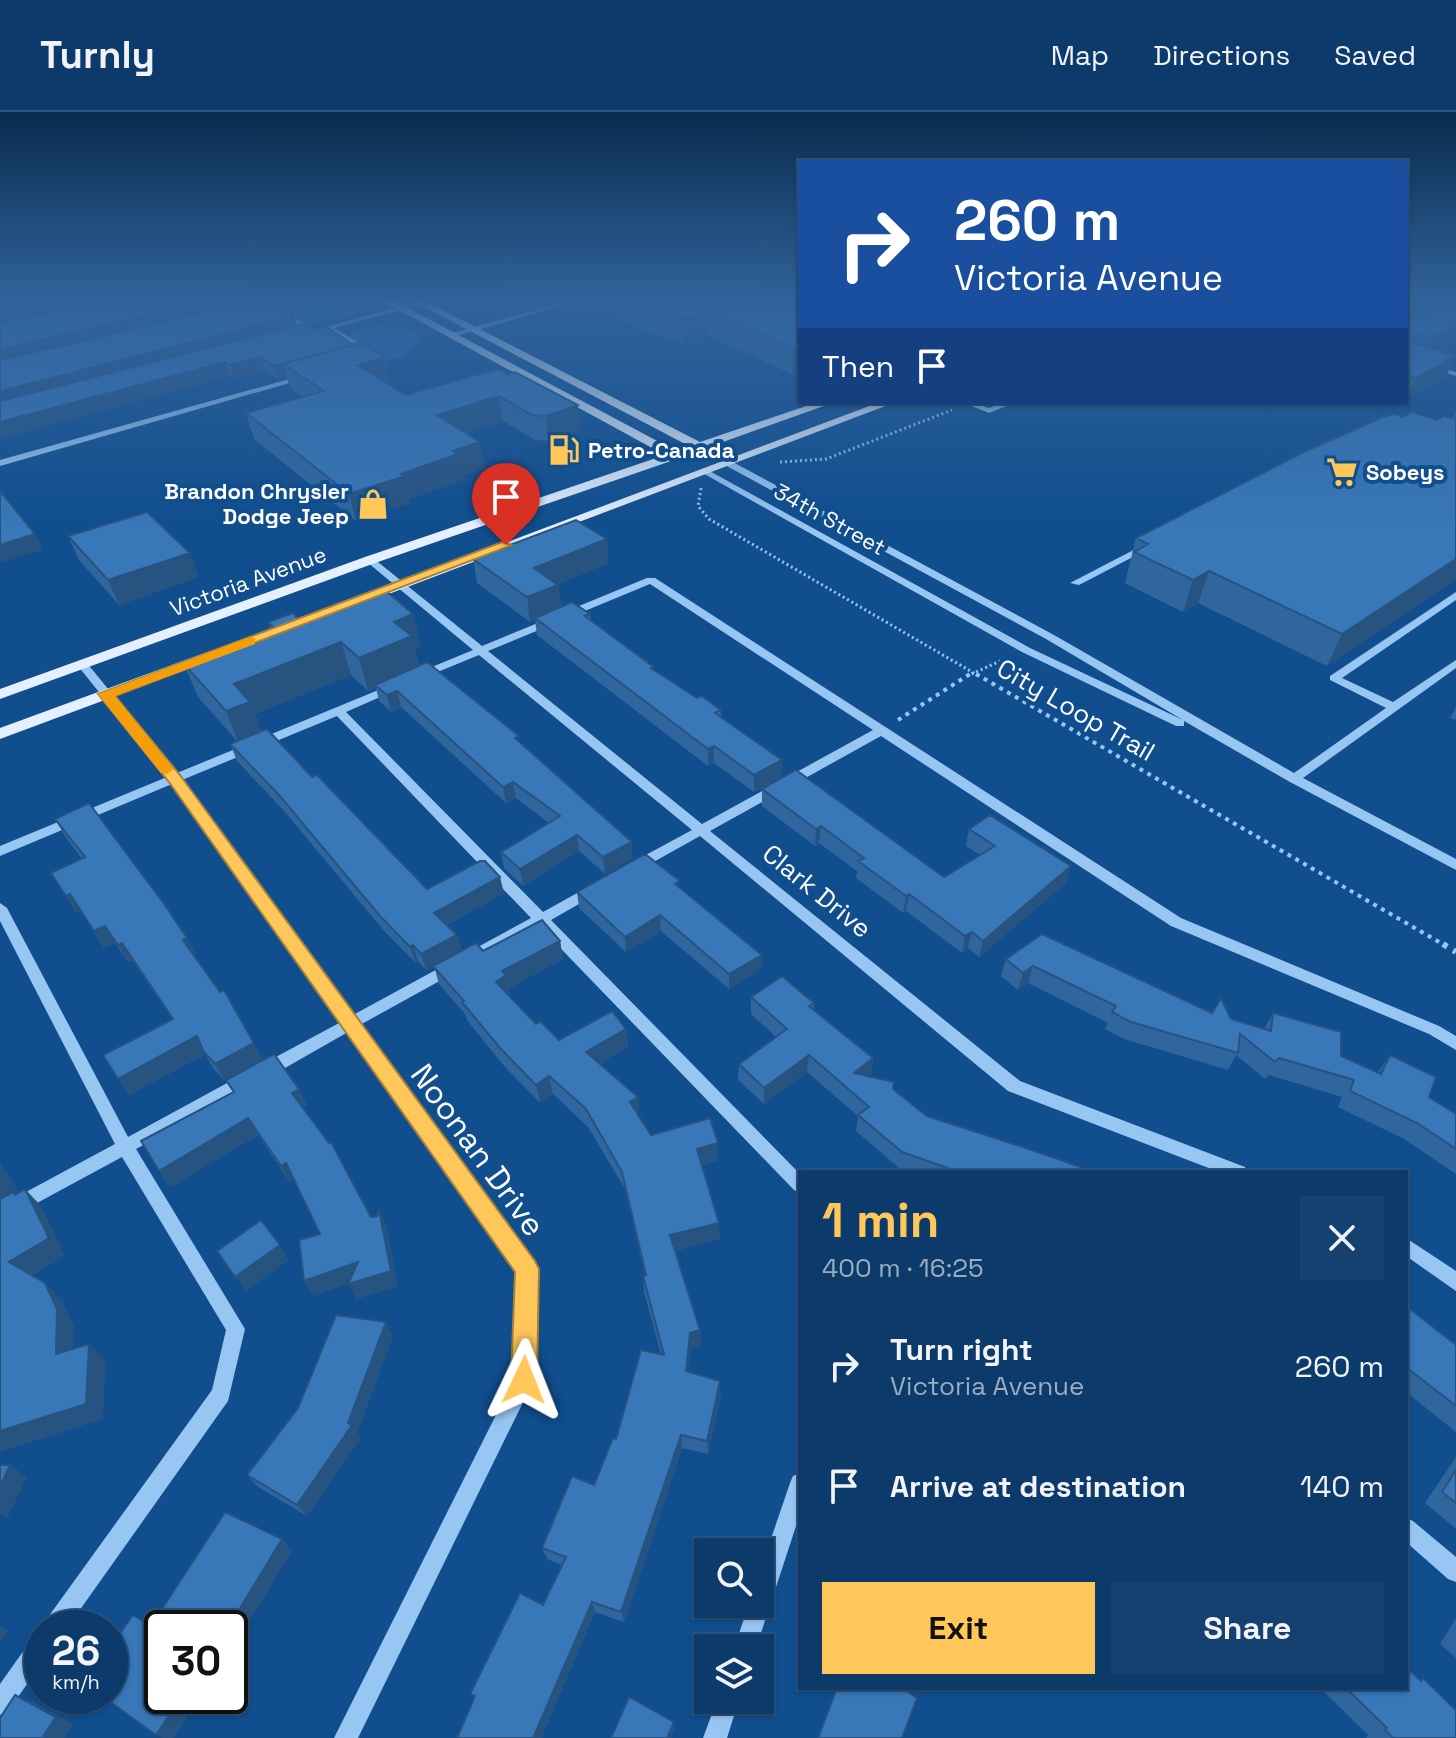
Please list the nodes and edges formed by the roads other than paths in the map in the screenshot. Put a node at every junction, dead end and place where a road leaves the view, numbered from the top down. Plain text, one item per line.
1 (314, 375) edge
2 (529, 375) edge
3 (565, 375) edge
4 (823, 404) edge
5 (835, 404) edge
6 (884, 404) edge
7 (969, 404) edge
8 (1007, 404) edge
9 (700, 447) junction
10 (680, 458) junction
11 (721, 459) junction
12 (0, 463) edge
13 (702, 478) junction
14 (1164, 537) edge
15 (477, 556) junction
16 (370, 560) junction
17 (1075, 583) dead end
18 (401, 584) junction
19 (1456, 595) edge
20 (345, 605) edge
21 (1013, 617) junction
22 (990, 630) junction
23 (480, 649) junction
24 (222, 652) edge
25 (1456, 663) edge
26 (82, 664) junction
27 (0, 694) edge
28 (106, 694) junction
29 (1394, 707) junction
30 (339, 711) junction
31 (881, 731) junction
32 (0, 734) edge
33 (1263, 762) junction
34 (174, 778) junction
35 (1294, 779) junction
36 (701, 830) junction
37 (0, 851) edge
38 (1456, 865) edge
39 (0, 908) edge
40 (540, 919) junction
41 (351, 1024) junction
42 (1456, 1044) edge
43 (125, 1147) junction
44 (1234, 1170) edge
45 (798, 1183) edge
46 (0, 1215) edge
47 (1408, 1247) edge
48 (1456, 1282) edge
49 (798, 1489) edge
50 (1408, 1530) edge
51 (774, 1562) edge
52 (1456, 1571) edge
53 (67, 1610) edge
54 (24, 1669) edge
55 (0, 1703) edge
56 (723, 1714) edge
57 (346, 1738) edge
58 (715, 1738) edge

1 - 12 street
2 - 10 main road, 34th Street
3 - 9 main road, 34th Street
4 - 9 main road
5 - 11 main road
6 - 11 main road
7 - 8 street
9 - 10 main road
9 - 11 main road, 34th Street
10 - 13 main road, 34th Street
10 - 15 main road
10 - 16 main road, Victoria Avenue
11 - 13 main road
11 - 21 street, 34th Street
13 - 15 main road
13 - 22 street, 34th Street
14 - 17 street
15 - 18 main road
16 - 18 street, Clark Drive
16 - 26 main road, Victoria Avenue
18 - 20 main road
18 - 23 street, Clark Drive
19 - 29 street
21 - 22 street
21 - 33 street, 34th Street
22 - 33 street, 34th Street
23 - 30 street
23 - 31 street
23 - 36 street, Clark Drive
24 - 28 main road
25 - 29 street
26 - 27 main road, Victoria Avenue
26 - 28 street, Noonan Drive
28 - 32 main road
28 - 34 street, Noonan Drive
29 - 35 street
30 - 34 street
30 - 40 street
31 - 36 street
31 - 42 street
33 - 35 street, 34th Street
34 - 37 street
34 - 41 street, Noonan Drive
35 - 38 street, 34th Street
36 - 40 street
36 - 44 street, Clark Drive
39 - 43 street
40 - 41 street
40 - 45 street
41 - 43 street
41 - 57 street, Noonan Drive
43 - 46 street
43 - 53 street
47 - 48 street
49 - 51 street
50 - 52 street
54 - 55 street
56 - 58 street

